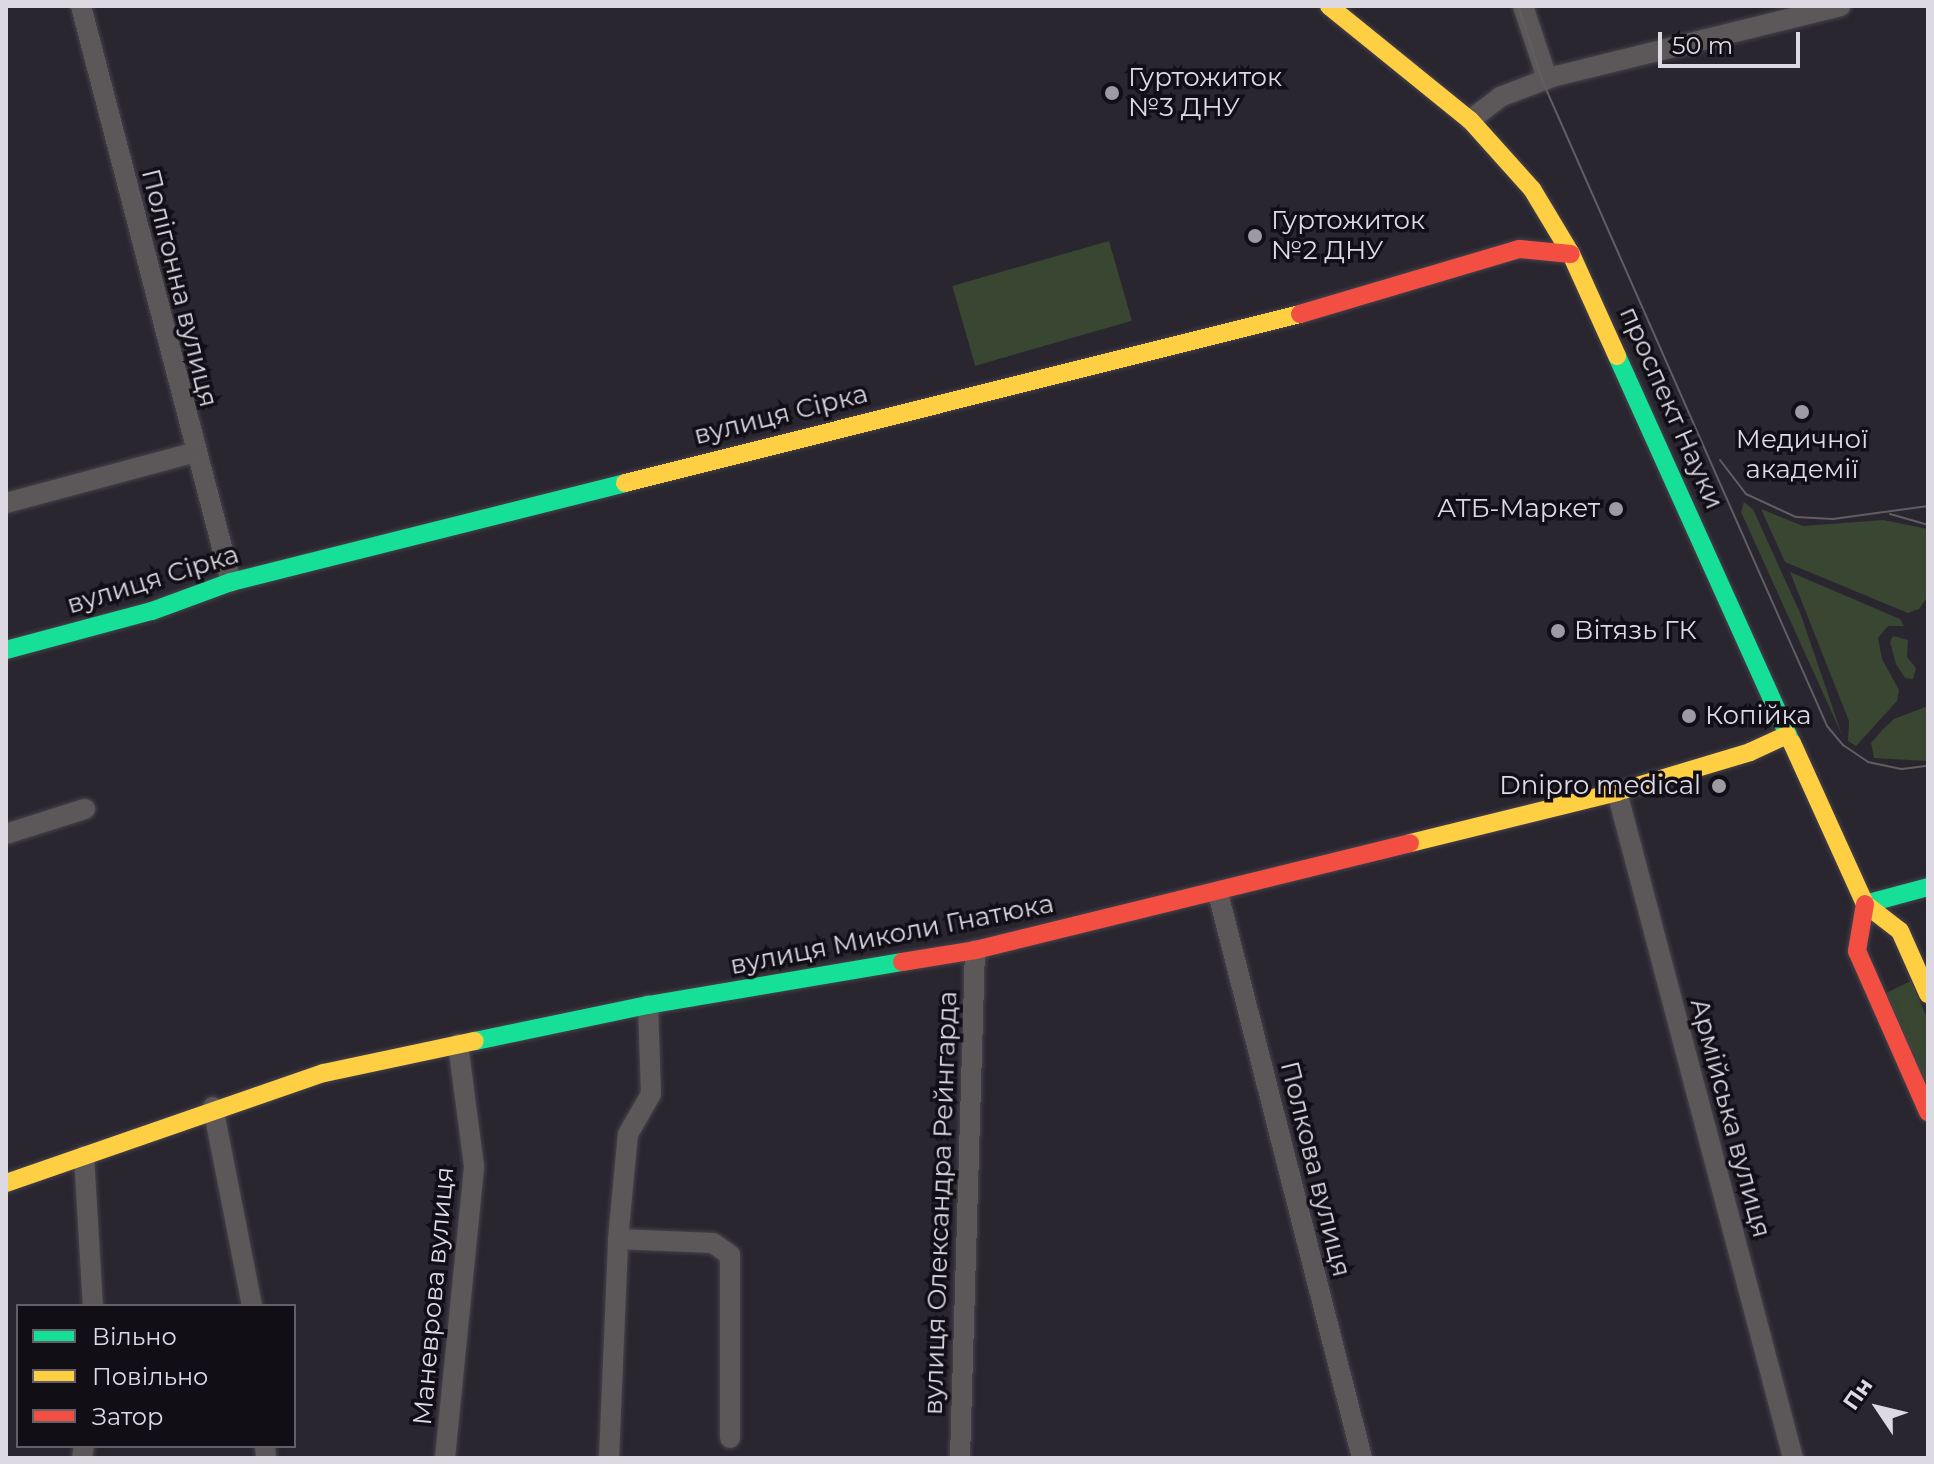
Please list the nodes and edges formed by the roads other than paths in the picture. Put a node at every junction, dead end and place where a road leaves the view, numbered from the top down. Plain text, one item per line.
1 (81, 6) edge
2 (1329, 6) edge
3 (1523, 6) edge
4 (1840, 6) edge
5 (1547, 78) junction
6 (1470, 120) junction
7 (1571, 254) junction
8 (193, 453) junction
9 (6, 503) edge
10 (231, 582) junction
11 (6, 650) edge
12 (1787, 735) junction
13 (1617, 792) junction
14 (85, 809) dead end
15 (6, 834) edge
16 (1928, 887) edge
17 (1218, 893) junction
18 (1865, 904) junction
19 (975, 950) junction
20 (1928, 994) edge
21 (648, 1005) junction
22 (458, 1044) junction
23 (213, 1107) junction
24 (1928, 1112) edge
25 (84, 1156) junction
26 (6, 1183) edge
27 (618, 1239) junction
28 (93, 1304) edge
29 (252, 1304) edge
30 (730, 1438) dead end
31 (445, 1458) edge
32 (609, 1458) edge
33 (960, 1458) edge
34 (1362, 1458) edge
35 (1793, 1458) edge

1 - 8 street, Полігонна вулиця
2 - 6 street, проспект Науки
3 - 5 street
4 - 5 street
5 - 6 street
6 - 7 street, проспект Науки
7 - 10 street, вулиця Сірка
7 - 12 street, проспект Науки
8 - 9 street
8 - 10 street, Полігонна вулиця
10 - 11 street, вулиця Сірка
12 - 13 street, вулиця Миколи Гнатюка
12 - 18 street, проспект Науки
13 - 17 street, вулиця Миколи Гнатюка
13 - 35 street, Армійська вулиця
14 - 15 street
16 - 18 street
17 - 19 street, вулиця Миколи Гнатюка
17 - 34 street, Полкова вулиця
18 - 20 street, проспект Науки
18 - 24 street
19 - 21 street, вулиця Миколи Гнатюка
19 - 33 street, вулиця Олександра Рейнгарда
21 - 22 street, вулиця Миколи Гнатюка
21 - 27 street
22 - 23 street, вулиця Миколи Гнатюка
22 - 31 street, Маневрова вулиця
23 - 25 street, вулиця Миколи Гнатюка
23 - 29 street
25 - 26 street, вулиця Миколи Гнатюка
25 - 28 street
27 - 30 street
27 - 32 street

